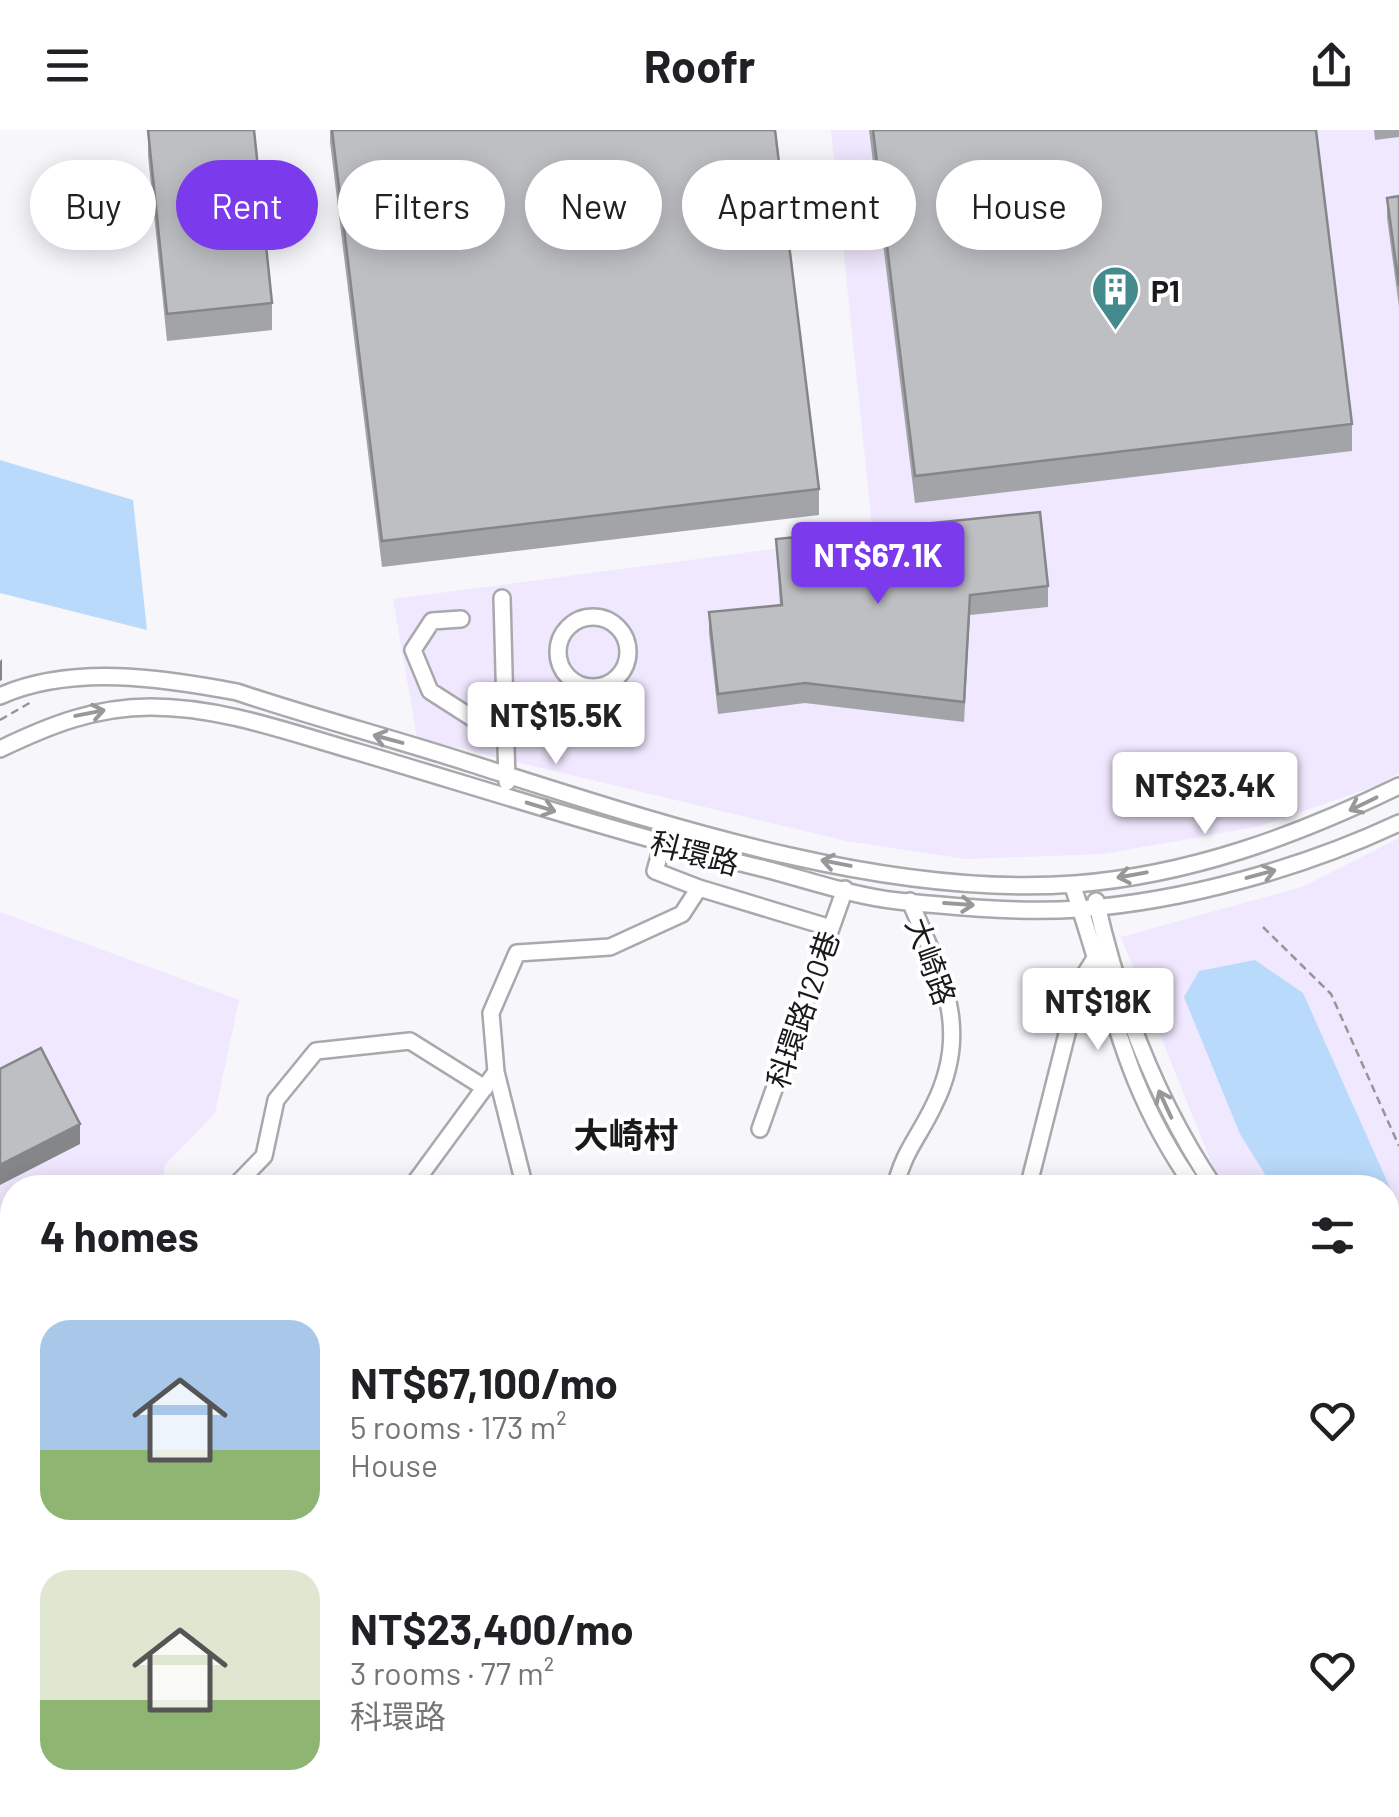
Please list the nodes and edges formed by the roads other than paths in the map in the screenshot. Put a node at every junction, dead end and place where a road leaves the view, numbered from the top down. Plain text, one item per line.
1 (502, 598) dead end
2 (461, 619) dead end
3 (580, 685) junction
4 (0, 696) edge
5 (508, 741) junction
6 (0, 749) edge
7 (510, 776) junction
8 (1399, 786) edge
9 (503, 795) junction
10 (1399, 822) edge
11 (670, 823) junction
12 (662, 844) junction
13 (1092, 882) junction
14 (1072, 884) junction
15 (700, 888) junction
16 (845, 889) junction
17 (910, 900) junction
18 (1089, 908) junction
19 (831, 928) junction
20 (1110, 950) junction
21 (1094, 956) junction
22 (496, 1072) junction
23 (486, 1088) junction
24 (760, 1129) dead end
25 (246, 1175) edge
26 (421, 1175) edge
27 (522, 1175) edge
28 (898, 1175) edge
29 (1031, 1175) edge
30 (1185, 1175) edge
31 (1206, 1175) edge

1 - 5 street
2 - 5 street
3 - 3 street
3 - 5 street
7 -> 4 street, 科環路
5 - 7 street
6 -> 9 street, 科環路
7 - 9 street
7 - 11 street, 科環路
8 -> 13 street, 科環路
9 -> 12 street, 科環路
18 -> 10 street, 科環路
11 - 12 street
14 -> 11 street, 科環路
12 - 15 street
12 - 16 street, 科環路
13 - 14 street, 科環路
13 - 18 street
14 - 18 street
15 - 19 street
15 - 22 street
16 - 17 street, 科環路
16 - 19 street, 科環路120巷
17 -> 18 street, 科環路
17 - 28 street, 大崎路
18 - 20 street
18 - 21 street
19 - 24 street, 科環路120巷
20 - 21 street
31 -> 20 street
21 - 29 street
21 - 30 street
22 - 23 street
22 - 27 street
23 - 25 street
23 - 26 street

